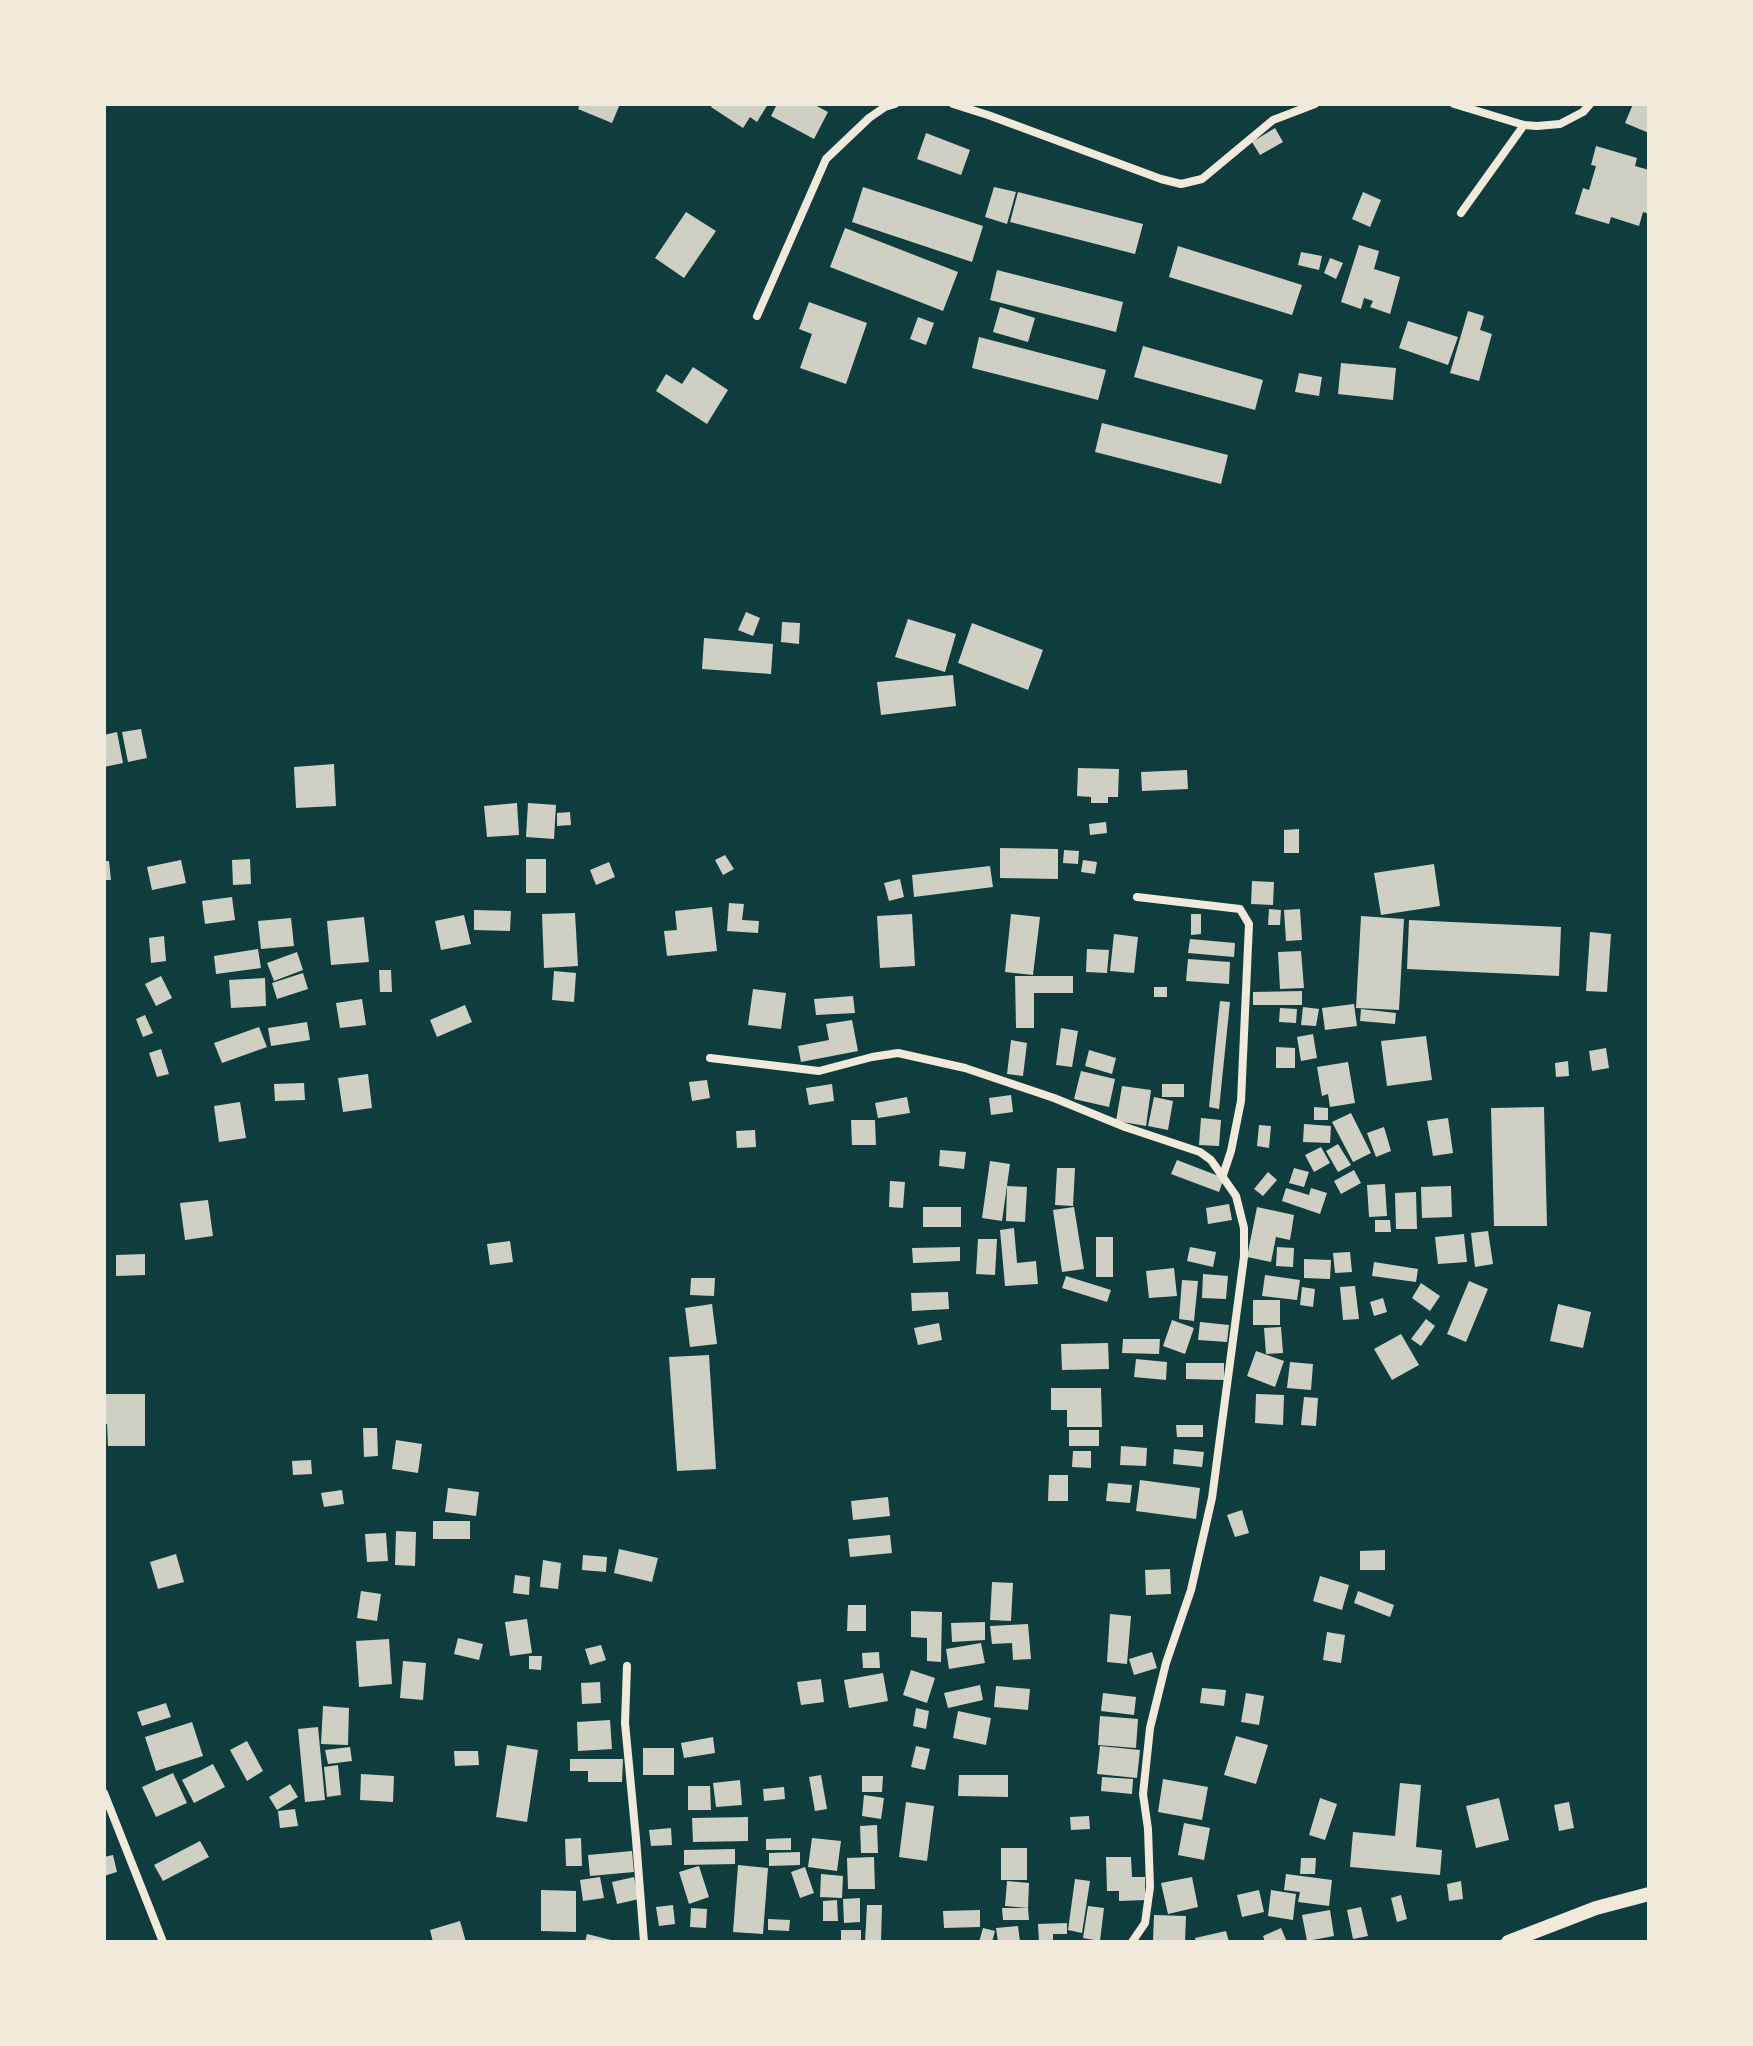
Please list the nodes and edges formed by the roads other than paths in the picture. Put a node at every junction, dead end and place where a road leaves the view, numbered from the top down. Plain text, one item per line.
1 (895, 104) edge
2 (953, 104) edge
3 (1315, 104) edge
4 (1454, 104) edge
5 (1590, 104) edge
6 (1524, 125) junction
7 (1461, 213) dead end
8 (757, 316) dead end
9 (1137, 897) dead end
10 (710, 1058) dead end
11 (1223, 1175) junction
12 (627, 1666) dead end
13 (104, 1793) edge
14 (1649, 1894) edge
15 (163, 1942) edge
16 (644, 1942) edge
17 (1132, 1942) edge
18 (1508, 1942) edge

1 - 8 street
2 - 3 street
4 - 6 street
5 - 6 street
6 - 7 street
9 - 11 street
10 - 11 street
11 - 17 street
12 - 16 street
13 - 15 street
14 - 18 street

